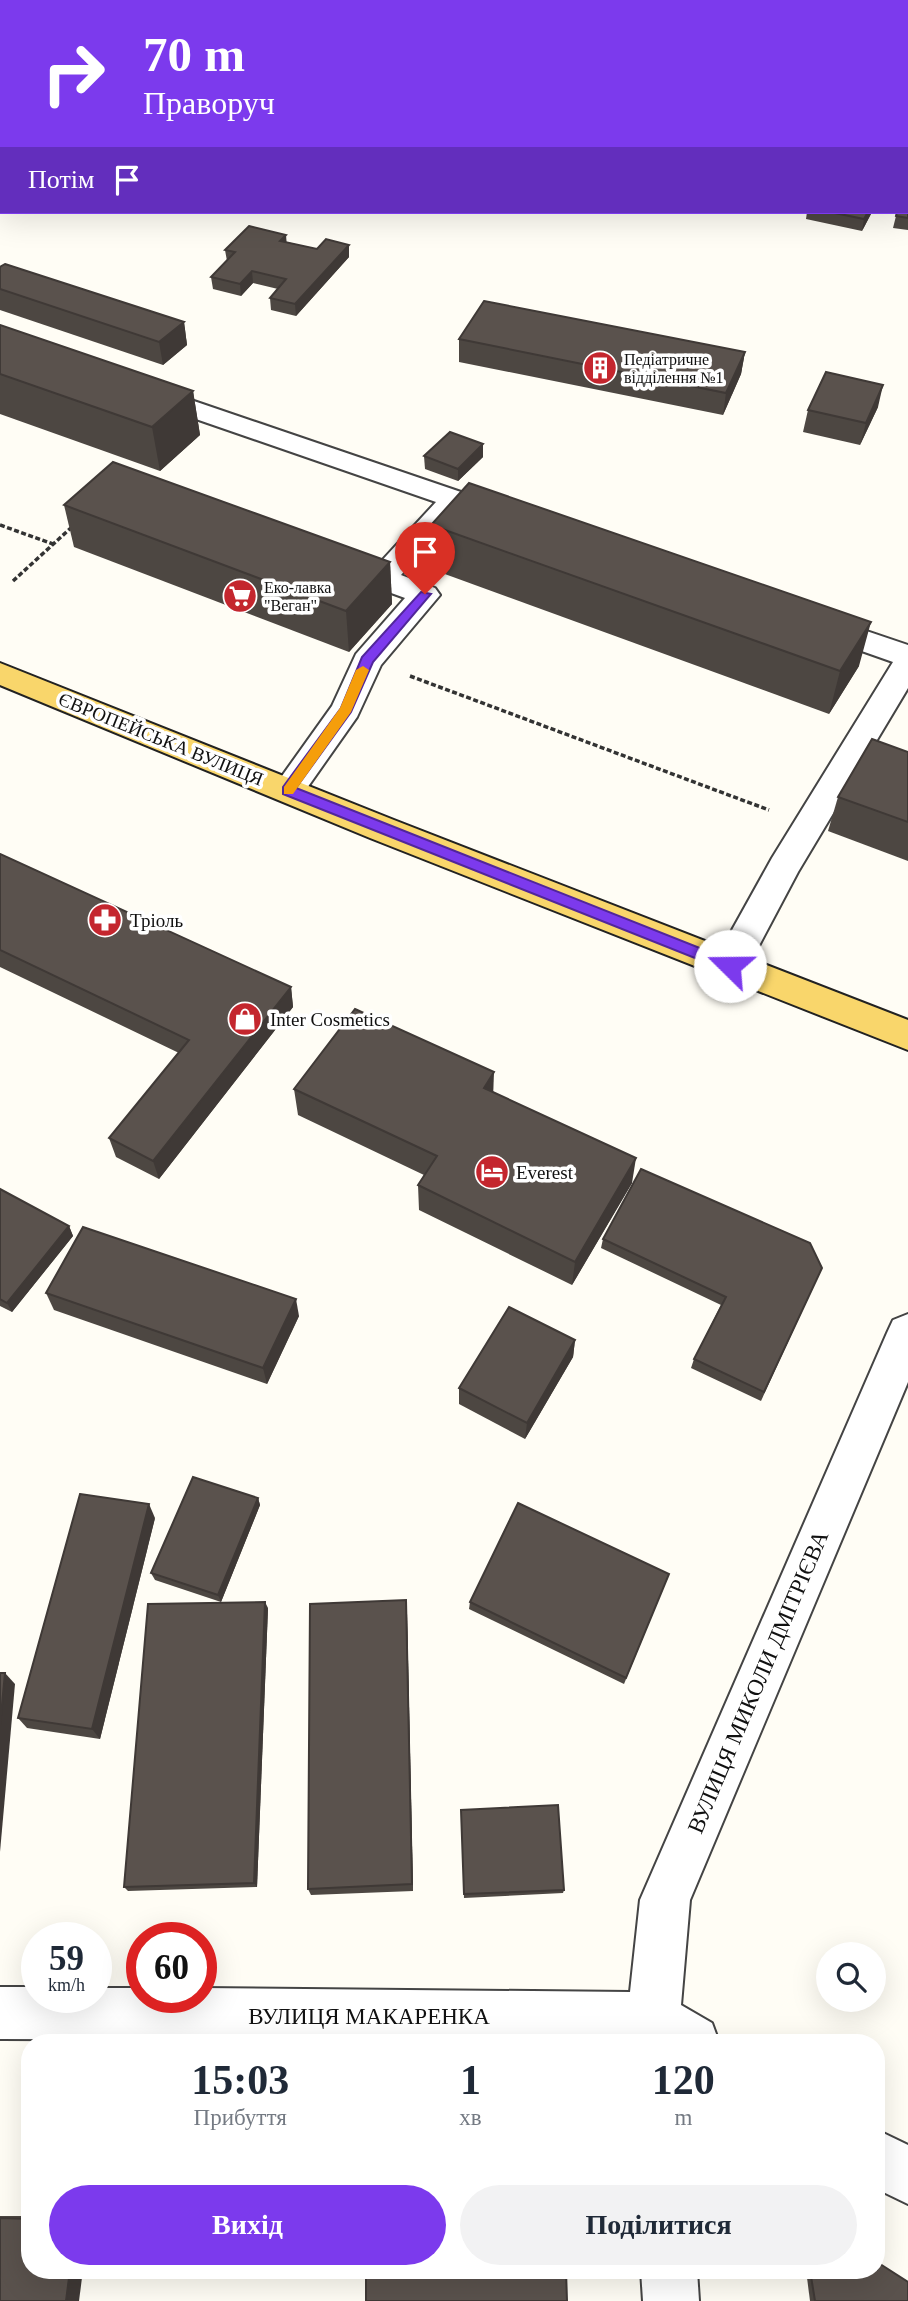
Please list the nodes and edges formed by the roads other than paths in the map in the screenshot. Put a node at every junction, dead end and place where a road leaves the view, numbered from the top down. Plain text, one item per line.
1 (117, 382) edge
2 (454, 499) junction
3 (532, 526) edge
4 (316, 555) edge
5 (382, 578) junction
6 (791, 616) edge
7 (908, 656) edge
8 (908, 662) edge
9 (0, 673) edge
10 (288, 790) junction
11 (730, 966) junction
12 (908, 1035) edge
13 (908, 1333) edge
14 (0, 2013) edge
15 (668, 2034) edge
16 (885, 2162) edge
17 (908, 2177) edge
18 (670, 2279) edge
19 (671, 2301) edge

1 - 2 street
2 - 3 street
2 - 5 street
4 - 5 street
5 - 10 street
6 - 7 street
8 - 11 street
9 - 10 main road, ЄВРОПЕЙСЬКА ВУЛИЦЯ
10 - 11 main road, ЄВРОПЕЙСЬКА ВУЛИЦЯ
11 - 12 main road, ЄВРОПЕЙСЬКА ВУЛИЦЯ
13 - 15 street, ВУЛИЦЯ МИКОЛИ ДМІТРІЄВА
14 - 15 street, ВУЛИЦЯ МАКАРЕНКА
16 - 17 street
18 - 19 street

